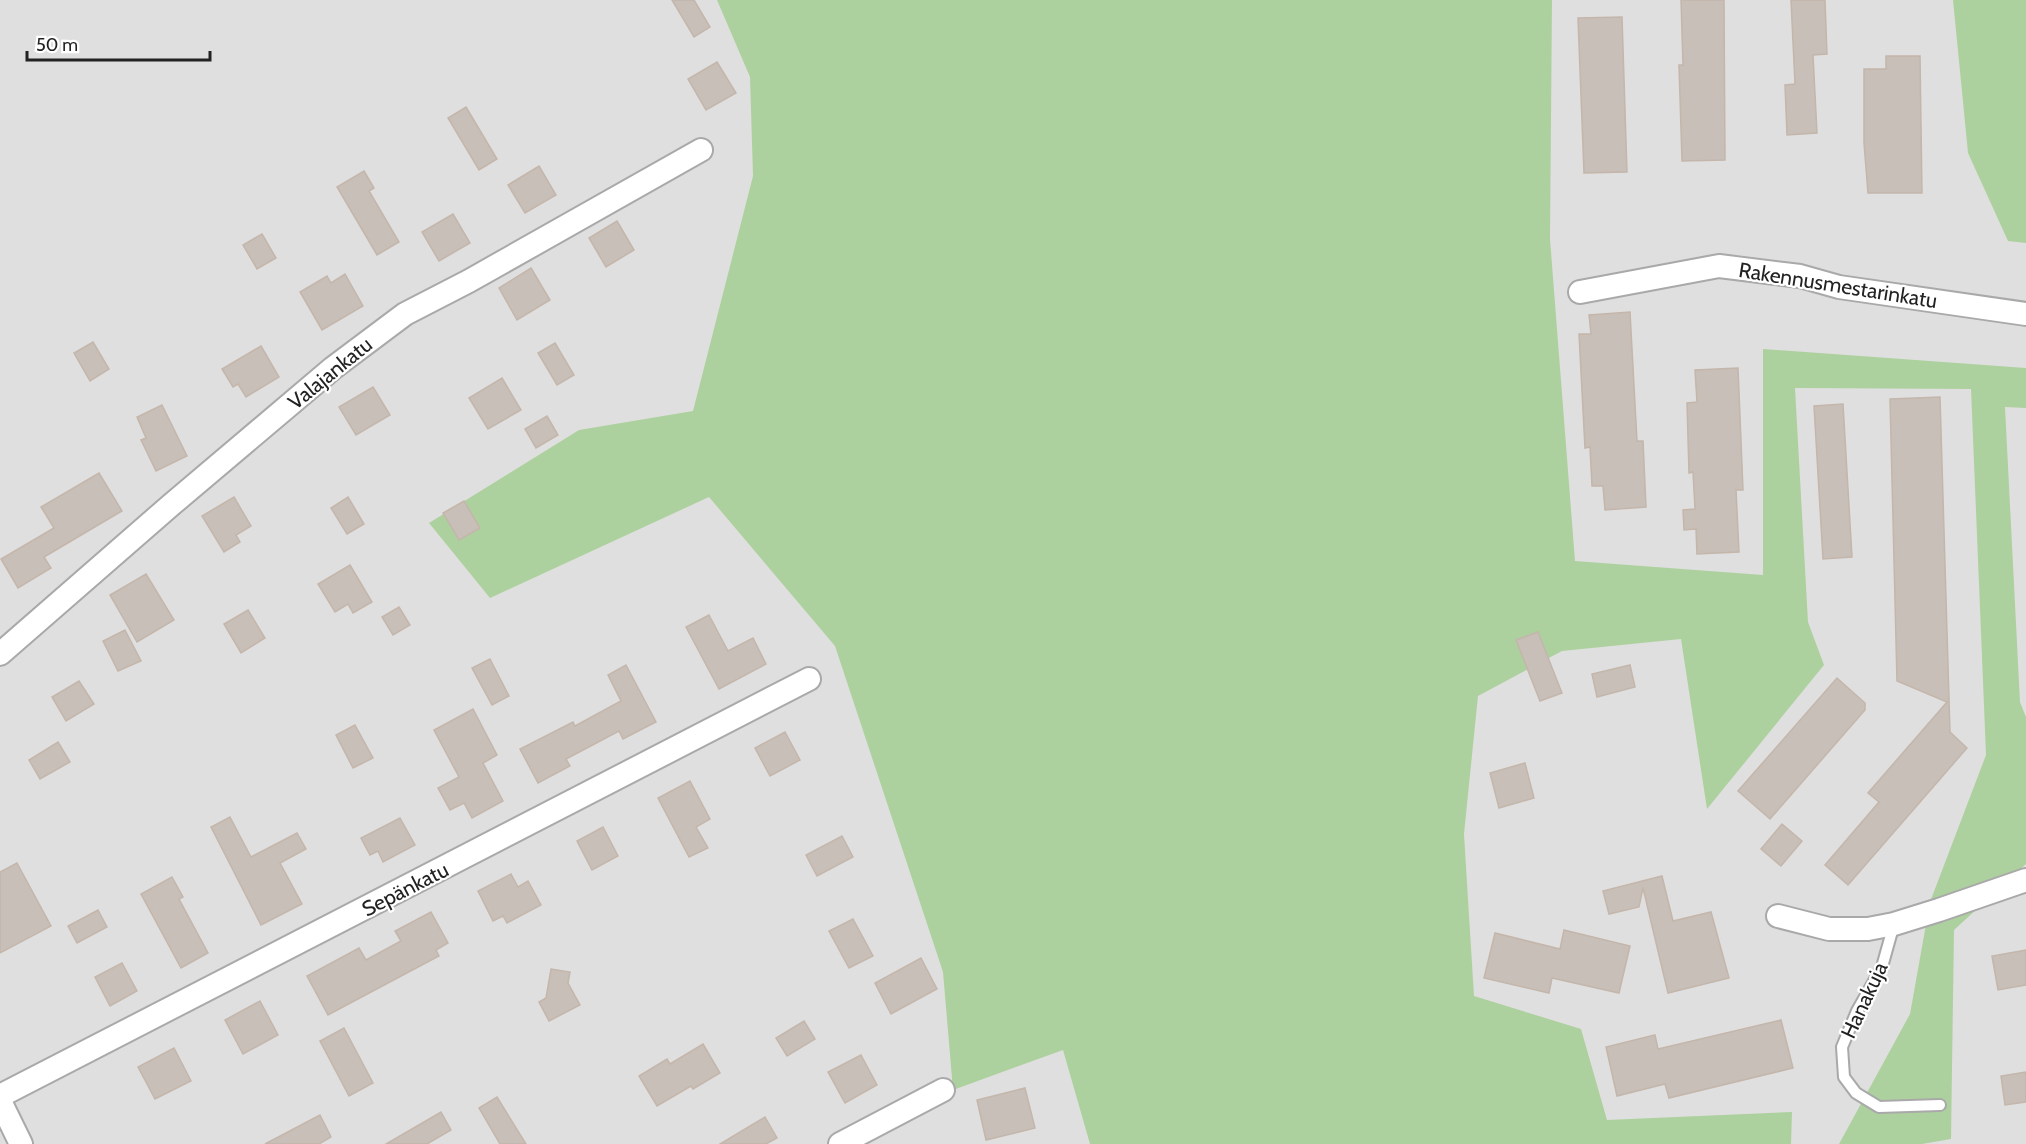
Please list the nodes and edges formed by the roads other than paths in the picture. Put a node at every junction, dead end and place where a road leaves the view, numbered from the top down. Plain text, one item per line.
1 (700, 150) dead end
2 (1580, 292) dead end
3 (2026, 314) edge
4 (0, 654) edge
5 (809, 680) dead end
6 (2026, 880) edge
7 (1778, 916) dead end
8 (1894, 924) junction
9 (942, 1090) dead end
10 (0, 1096) edge
11 (0, 1101) edge
12 (1940, 1105) dead end
13 (21, 1144) edge
14 (840, 1144) edge

1 - 4 street, Valajankatu
2 - 3 street, Rakennusmestarinkatu
5 - 10 street, Sepänkatu
6 - 8 street
7 - 8 street
8 - 12 lane, Hanakuja
9 - 14 street
11 - 13 street

